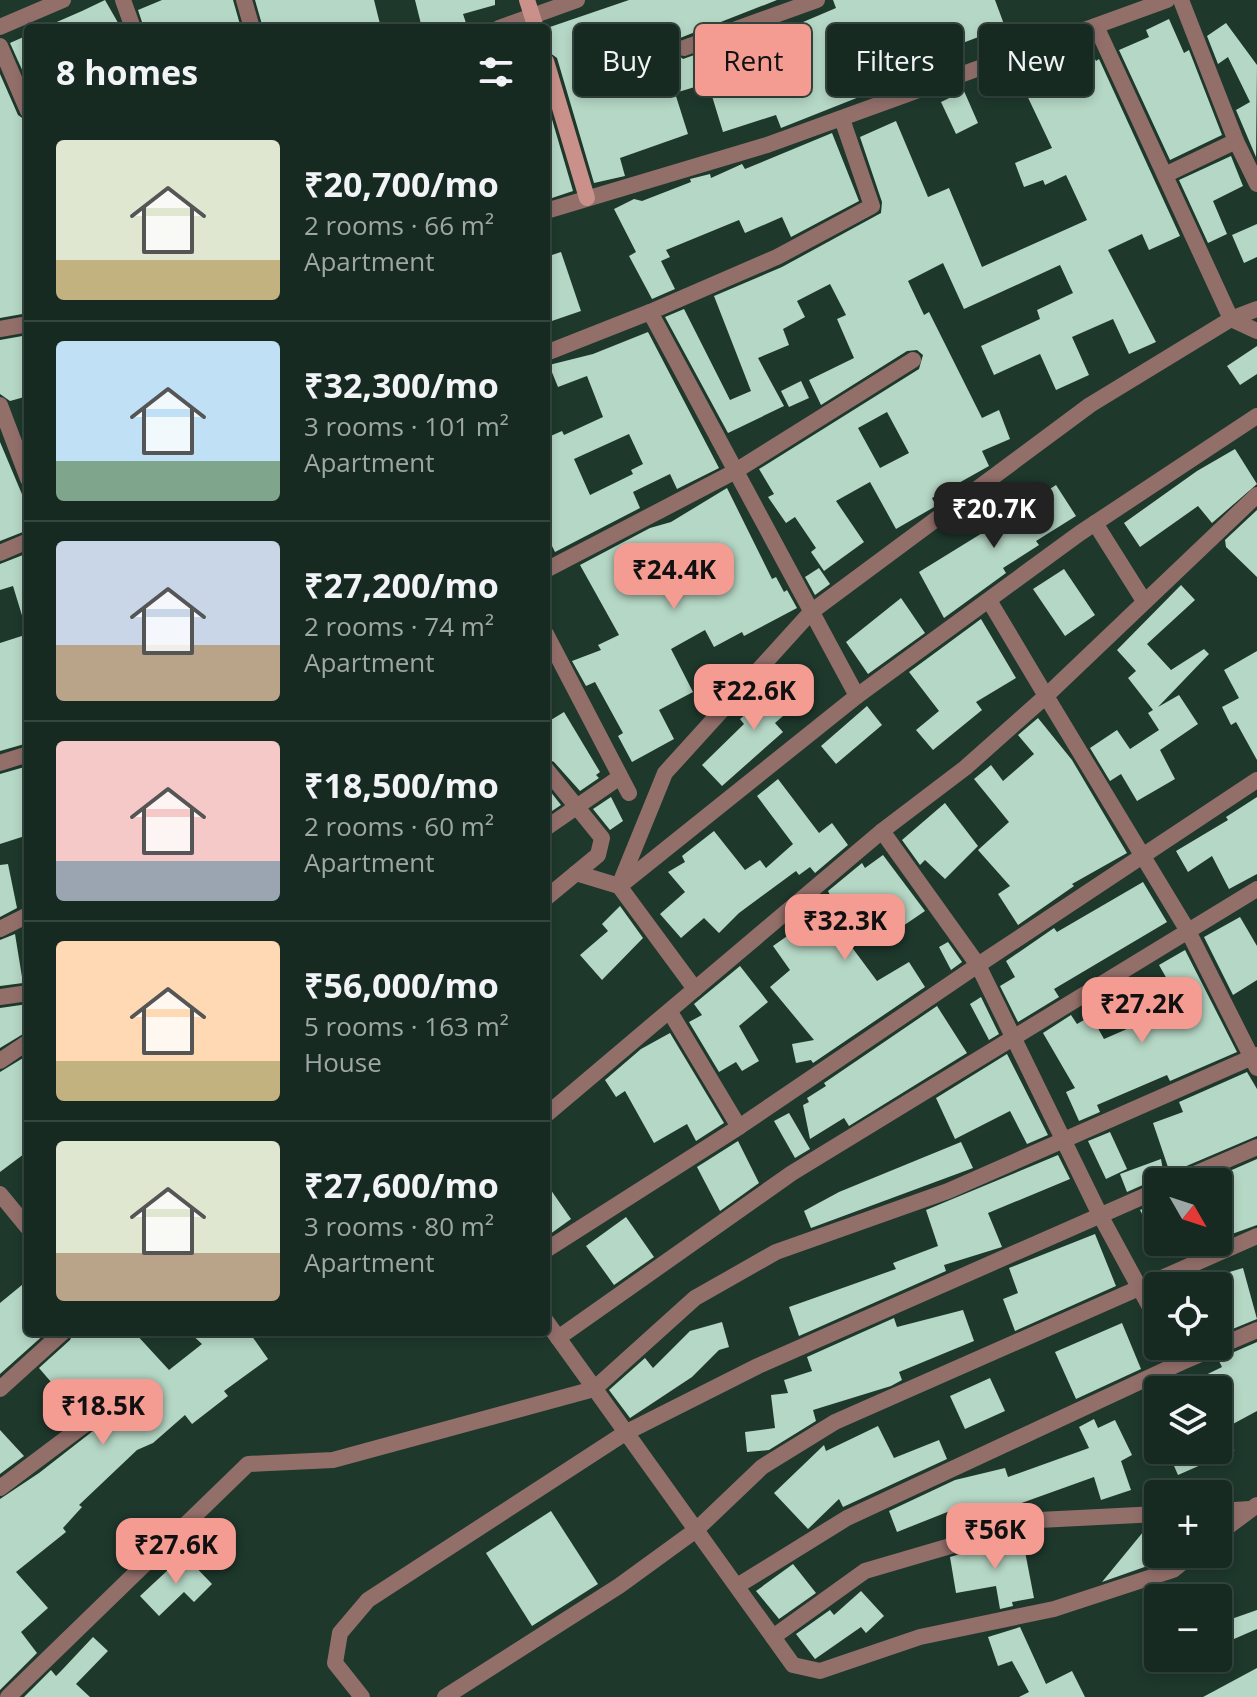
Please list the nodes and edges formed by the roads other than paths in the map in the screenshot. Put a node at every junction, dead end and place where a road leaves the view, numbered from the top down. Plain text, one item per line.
1 (63, 0) edge
2 (123, 0) edge
3 (244, 0) edge
4 (577, 0) edge
5 (817, 0) edge
6 (1167, 0) edge
7 (1181, 0) edge
8 (532, 15) edge
9 (132, 24) edge
10 (251, 24) edge
11 (509, 24) edge
12 (1096, 26) junction
13 (0, 27) edge
14 (0, 46) edge
15 (684, 48) dead end
16 (550, 74) edge
17 (24, 102) edge
18 (842, 119) junction
19 (1236, 141) junction
20 (1165, 175) junction
21 (1257, 184) edge
22 (587, 198) junction
23 (550, 210) edge
24 (1257, 309) edge
25 (650, 312) junction
26 (1231, 319) junction
27 (24, 325) edge
28 (0, 329) edge
29 (1257, 331) edge
30 (550, 351) edge
31 (913, 360) dead end
32 (0, 405) edge
33 (1257, 416) edge
34 (24, 468) edge
35 (734, 472) junction
36 (1257, 495) edge
37 (1095, 523) junction
38 (24, 543) edge
39 (0, 553) edge
40 (550, 568) edge
41 (1144, 601) junction
42 (990, 602) junction
43 (813, 616) junction
44 (550, 642) edge
45 (857, 696) junction
46 (1046, 696) junction
47 (24, 755) edge
48 (0, 763) edge
49 (550, 774) edge
50 (620, 777) junction
51 (1257, 780) edge
52 (629, 793) dead end
53 (577, 806) junction
54 (550, 825) edge
55 (882, 831) junction
56 (1144, 855) junction
57 (576, 873) junction
58 (619, 886) junction
59 (1257, 889) edge
60 (550, 895) edge
61 (24, 917) edge
62 (0, 929) edge
63 (1188, 931) junction
64 (978, 965) junction
65 (695, 989) junction
66 (24, 994) edge
67 (0, 997) edge
68 (670, 1012) junction
69 (1015, 1038) junction
70 (24, 1045) edge
71 (1255, 1060) edge
72 (0, 1061) edge
73 (550, 1112) edge
74 (739, 1127) junction
75 (1065, 1139) junction
76 (1257, 1147) edge
77 (1208, 1168) edge
78 (0, 1194) edge
79 (1144, 1196) edge
80 (1100, 1215) junction
81 (24, 1223) edge
82 (1257, 1236) edge
83 (550, 1247) edge
84 (1140, 1288) junction
85 (1144, 1296) edge
86 (550, 1327) edge
87 (1257, 1330) edge
88 (59, 1336) edge
89 (558, 1338) junction
90 (1178, 1360) edge
91 (1180, 1363) junction
92 (0, 1389) edge
93 (594, 1389) junction
94 (124, 1395) dead end
95 (625, 1433) junction
96 (0, 1488) edge
97 (1254, 1507) edge
98 (1232, 1509) edge
99 (1144, 1515) edge
100 (1232, 1524) edge
101 (696, 1530) junction
102 (1176, 1568) edge
103 (737, 1586) junction
104 (773, 1637) junction
105 (8, 1697) edge
106 (362, 1697) edge
107 (445, 1697) edge

1 - 13 street
2 - 9 street
3 - 10 street
4 - 8 street
5 - 15 street
6 - 12 street
7 - 19 street
8 - 11 street
12 - 18 street
12 - 20 street
14 - 17 street
16 - 22 street
18 - 22 street
18 - 25 street
19 - 20 street
19 - 21 street
20 - 26 street
22 - 23 street
24 - 26 street
25 - 30 street
25 - 35 street
26 - 29 street
26 - 43 street
27 - 28 street
31 - 35 street
32 - 34 street
33 - 37 street
35 - 40 street
35 - 43 street
36 - 41 street
37 - 41 street
37 - 42 street
38 - 39 street
41 - 46 street
42 - 45 street
42 - 46 street
43 - 45 street
43 - 58 street
44 - 50 street
45 - 58 street
46 - 55 street
46 - 56 street
47 - 48 street
49 - 53 street
50 - 52 street
50 - 53 street
51 - 56 street
53 - 54 street
53 - 57 street
55 - 64 street
55 - 65 street
56 - 63 street
56 - 64 street
57 - 58 street
57 - 60 street
58 - 65 street
59 - 63 street
61 - 62 street
63 - 69 street
63 - 71 street
64 - 69 street
64 - 74 street
65 - 68 street
66 - 67 street
68 - 73 street
68 - 74 street
69 - 75 street
69 - 89 street
70 - 72 street
71 - 75 street
74 - 83 street
75 - 80 street
75 - 93 street
76 - 77 street
78 - 81 street
79 - 80 street
80 - 84 street
80 - 95 street
82 - 84 street
84 - 85 street
84 - 101 street
86 - 89 street
87 - 91 street
88 - 92 street
89 - 93 street
90 - 91 street
91 - 103 street
93 - 95 street
93 - 105 street
94 - 96 street
95 - 101 street
95 - 106 street
97 - 98 street
97 - 100 street
99 - 104 street
101 - 103 street
101 - 107 street
102 - 104 street
103 - 104 street

